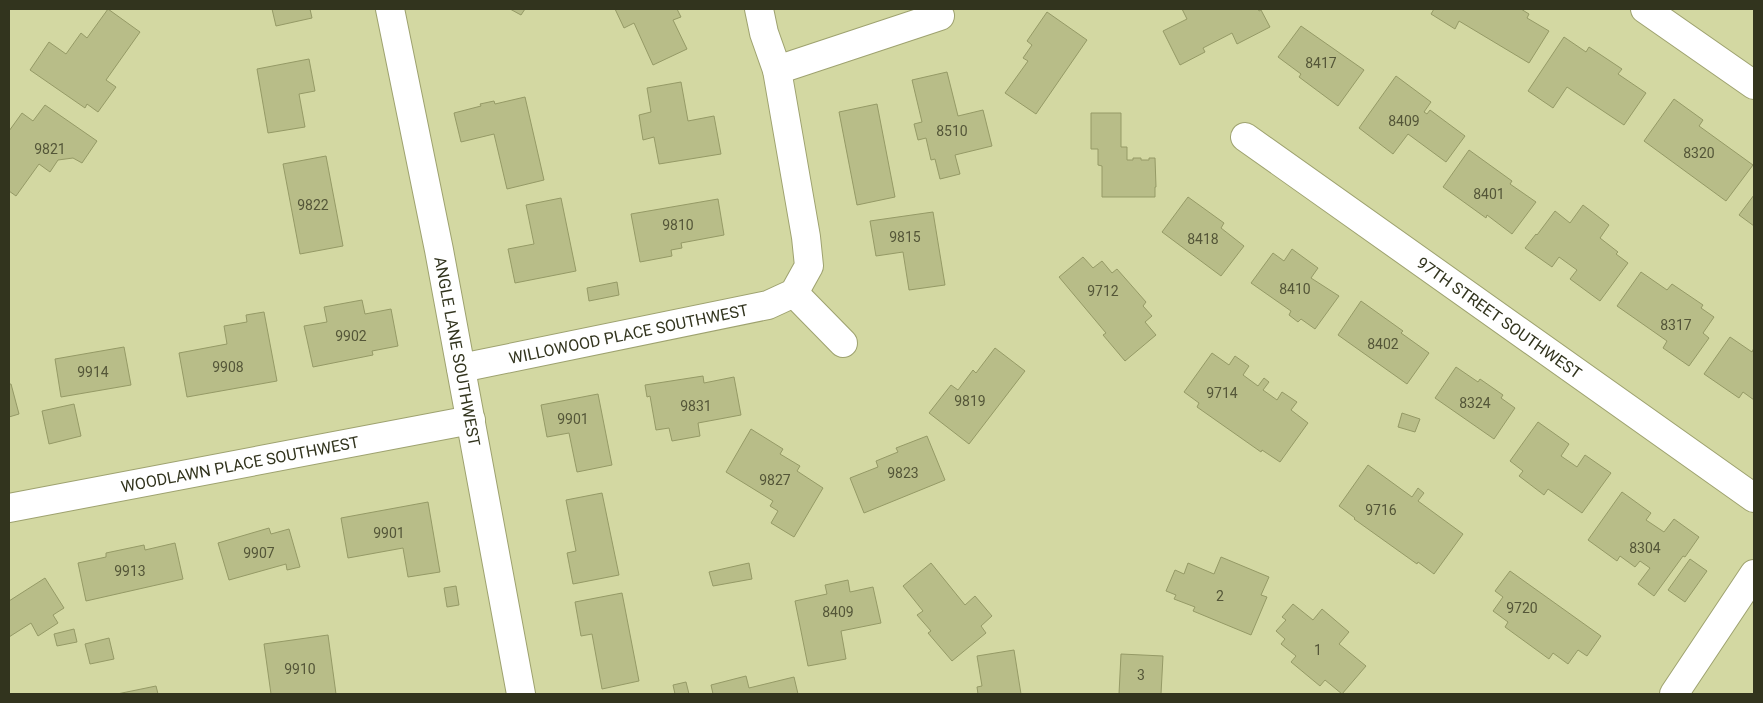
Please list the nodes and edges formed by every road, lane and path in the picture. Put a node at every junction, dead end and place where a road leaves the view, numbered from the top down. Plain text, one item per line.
1 (390, 9) edge
2 (759, 9) edge
3 (1645, 9) edge
4 (940, 16) dead end
5 (777, 70) junction
6 (1754, 86) edge
7 (1245, 137) dead end
8 (794, 293) junction
9 (843, 343) dead end
10 (461, 368) junction
11 (471, 420) junction
12 (1754, 498) edge
13 (9, 508) edge
14 (1754, 574) edge
15 (521, 694) edge
16 (1674, 694) edge

1 - 10 street, ANGLE LANE SOUTHWEST
2 - 5 street
3 - 6 street
4 - 5 street
5 - 8 street
7 - 12 street, 97TH STREET SOUTHWEST
8 - 9 street
8 - 10 street, WILLOWOOD PLACE SOUTHWEST
10 - 11 street, ANGLE LANE SOUTHWEST
11 - 13 street, WOODLAWN PLACE SOUTHWEST
11 - 15 street, ANGLE LANE SOUTHWEST
14 - 16 street

